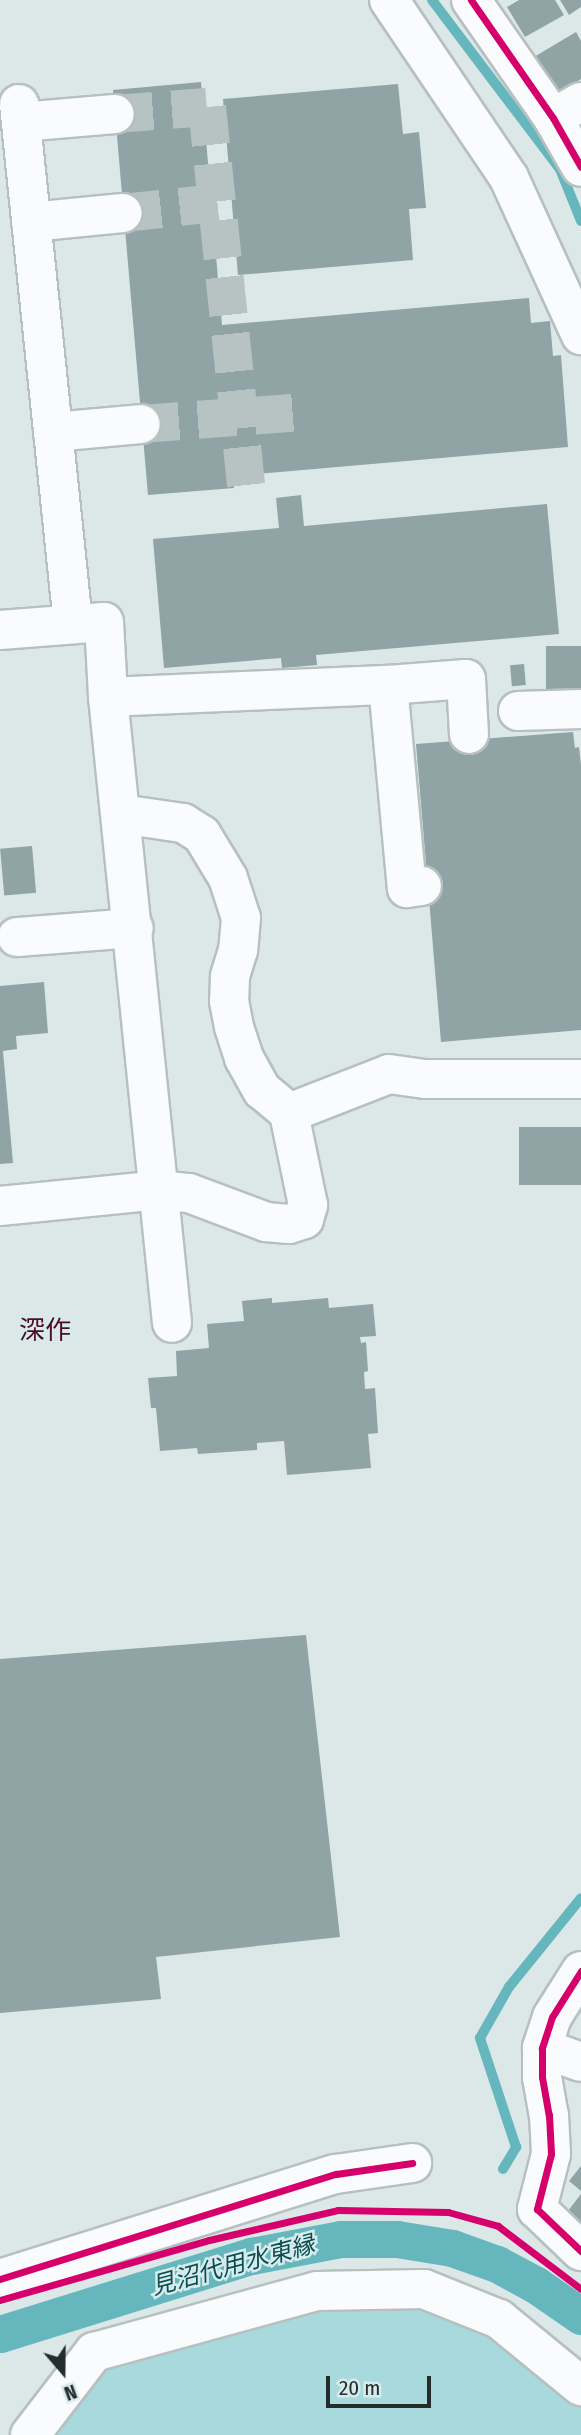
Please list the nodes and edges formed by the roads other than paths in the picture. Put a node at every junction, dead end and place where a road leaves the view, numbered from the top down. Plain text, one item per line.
1 (389, 0) edge
2 (471, 0) edge
3 (567, 110) edge
4 (115, 114) tunnel mouth
5 (581, 167) edge
6 (123, 213) tunnel mouth
7 (31, 222) junction
8 (581, 335) edge
9 (141, 424) tunnel mouth
10 (53, 432) junction
11 (73, 623) junction
12 (0, 630) edge
13 (388, 685) junction
14 (108, 696) junction
15 (581, 709) edge
16 (518, 711) dead end
17 (469, 734) dead end
18 (121, 814) junction
19 (422, 886) dead end
20 (134, 928) junction
21 (17, 937) dead end
22 (581, 1079) edge
23 (289, 1114) junction
24 (159, 1190) junction
25 (0, 1206) edge
26 (172, 1323) dead end
27 (581, 1971) edge
28 (542, 2048) junction
29 (581, 2062) edge
30 (412, 2163) dead end
31 (581, 2251) edge
32 (0, 2279) edge
33 (581, 2386) edge
34 (30, 2435) edge

1 - 8 street
2 - 3 street
3 - 5 street
4 - 7 street
6 - 7 street
7 - 10 street
9 - 10 street
10 - 11 street
11 - 12 street
11 - 14 street
13 - 14 street
13 - 17 street
13 - 19 street
14 - 18 street
15 - 16 street
18 - 20 street
18 - 23 street
20 - 21 street
20 - 24 street
22 - 23 street
23 - 24 street
24 - 25 street
24 - 26 street
27 - 28 street
28 - 29 street
28 - 31 street
30 - 32 street
33 - 34 street

